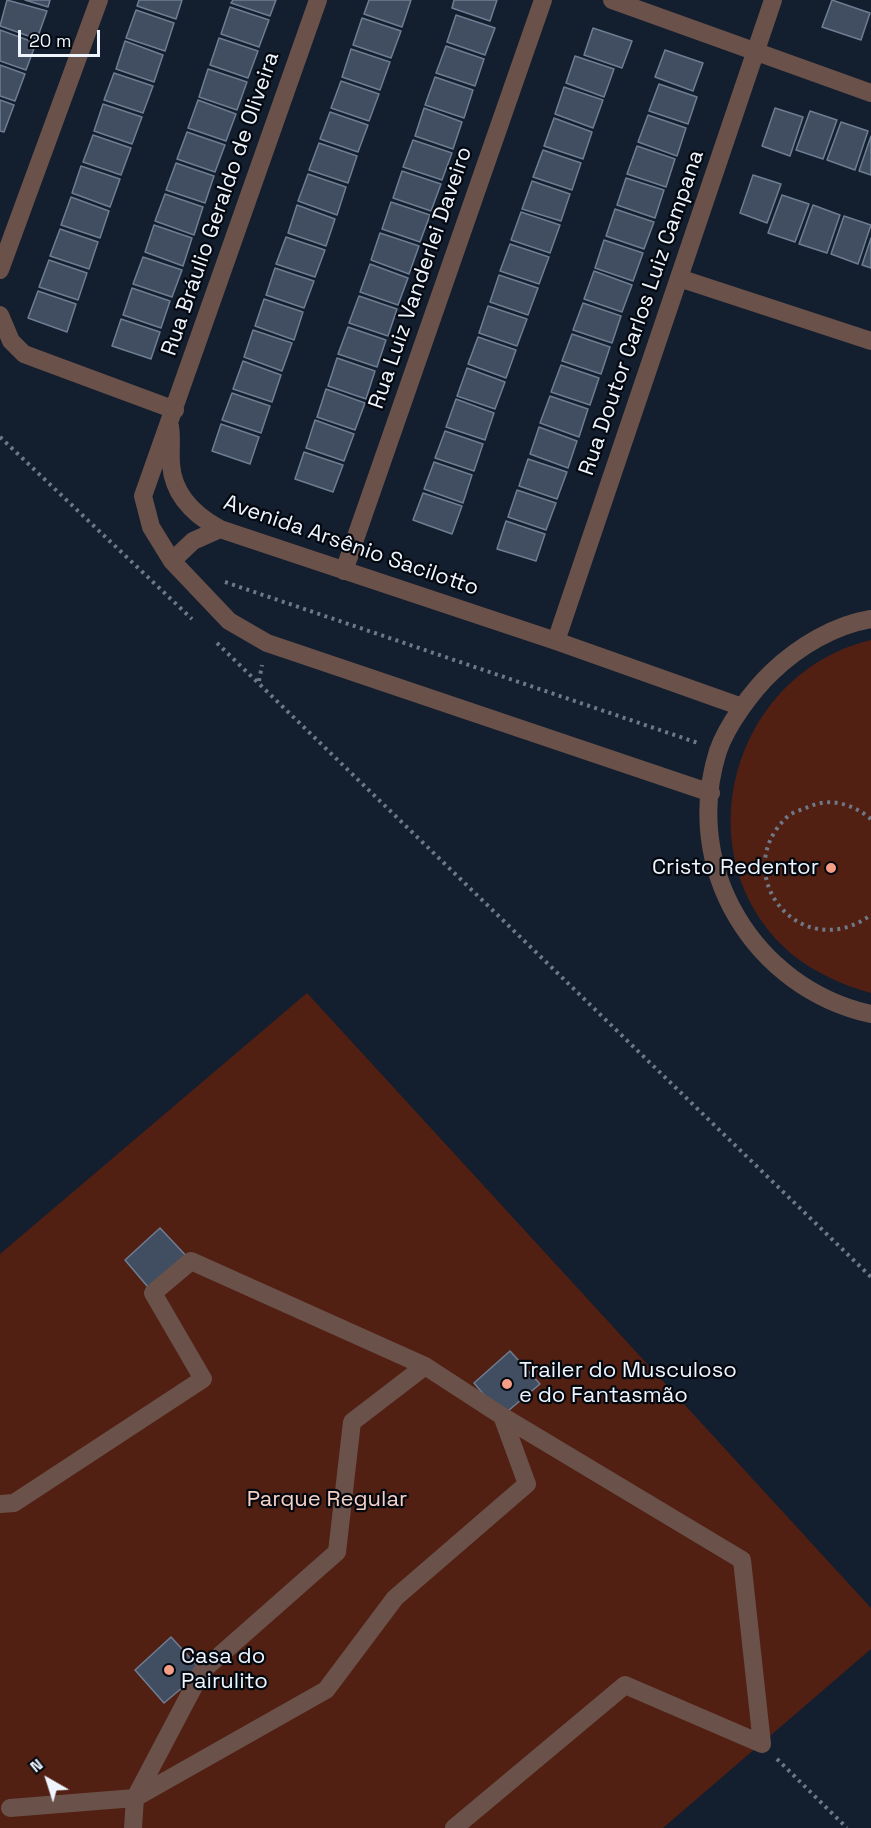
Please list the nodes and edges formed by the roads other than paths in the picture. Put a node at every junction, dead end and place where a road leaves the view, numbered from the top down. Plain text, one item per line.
1 (99, 0) edge
2 (318, 0) edge
3 (543, 0) edge
4 (612, 0) edge
5 (773, 0) edge
6 (755, 51) junction
7 (871, 93) edge
8 (0, 270) edge
9 (680, 278) junction
10 (0, 315) edge
11 (871, 341) edge
12 (172, 417) junction
13 (220, 530) junction
14 (172, 561) junction
15 (344, 571) junction
16 (871, 619) edge
17 (556, 641) junction
18 (742, 707) junction
19 (711, 793) junction
20 (871, 1014) edge
21 (425, 1366) junction
22 (502, 1416) junction
23 (0, 1504) edge
24 (135, 1798) junction
25 (3, 1809) edge
26 (133, 1828) edge
27 (454, 1828) edge

1 - 8 street
2 - 12 street, Rua Bráulio Geraldo de Oliveira
3 - 15 street, Rua Luiz Vanderlei Daveiro
4 - 6 street
5 - 6 street, Rua Doutor Carlos Luiz Campana
6 - 7 street
6 - 9 street, Rua Doutor Carlos Luiz Campana
9 - 11 street
9 - 17 street, Rua Doutor Carlos Luiz Campana
10 - 12 street
12 - 13 street, Avenida Arsênio Sacilotto
12 - 14 street
13 - 14 street
13 - 15 street, Avenida Arsênio Sacilotto
14 - 19 street
15 - 17 street, Avenida Arsênio Sacilotto
16 - 18 street
17 - 18 street, Avenida Arsênio Sacilotto
18 - 19 street
19 - 20 street
21 - 22 street
21 - 23 street
21 - 24 street
22 - 24 street
22 - 27 street
24 - 25 street
24 - 26 street

